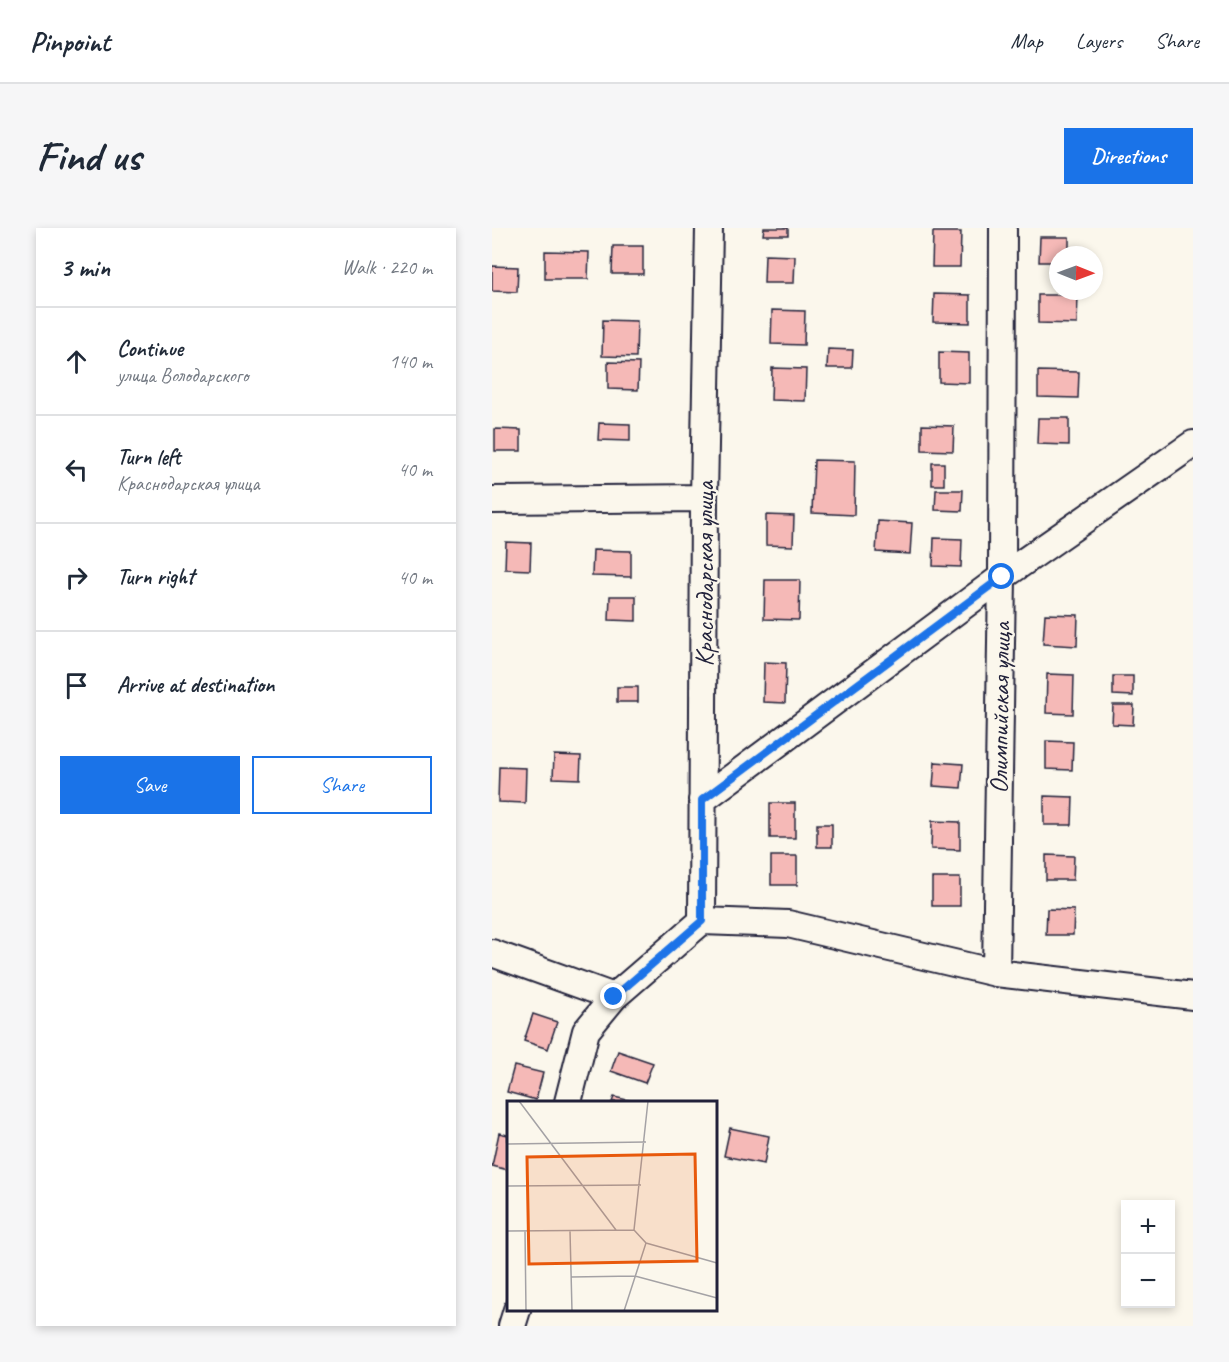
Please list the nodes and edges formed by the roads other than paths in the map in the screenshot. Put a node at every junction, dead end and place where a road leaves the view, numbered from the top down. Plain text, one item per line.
1 (709, 228) edge
2 (1003, 228) edge
3 (1193, 444) edge
4 (704, 498) junction
5 (492, 500) edge
6 (1002, 577) junction
7 (702, 800) junction
8 (702, 921) junction
9 (492, 953) edge
10 (996, 973) junction
11 (1193, 996) edge
12 (614, 997) junction
13 (568, 1101) edge
14 (517, 1311) edge
15 (512, 1326) edge

1 - 4 street, Краснодарская улица
2 - 6 street, Олимпийская улица
3 - 6 street
4 - 5 street
4 - 7 street, Краснодарская улица
6 - 7 street
6 - 10 street, Олимпийская улица
7 - 8 street, Краснодарская улица
8 - 10 street
8 - 12 street
9 - 12 street
10 - 11 street
12 - 13 street
14 - 15 street

